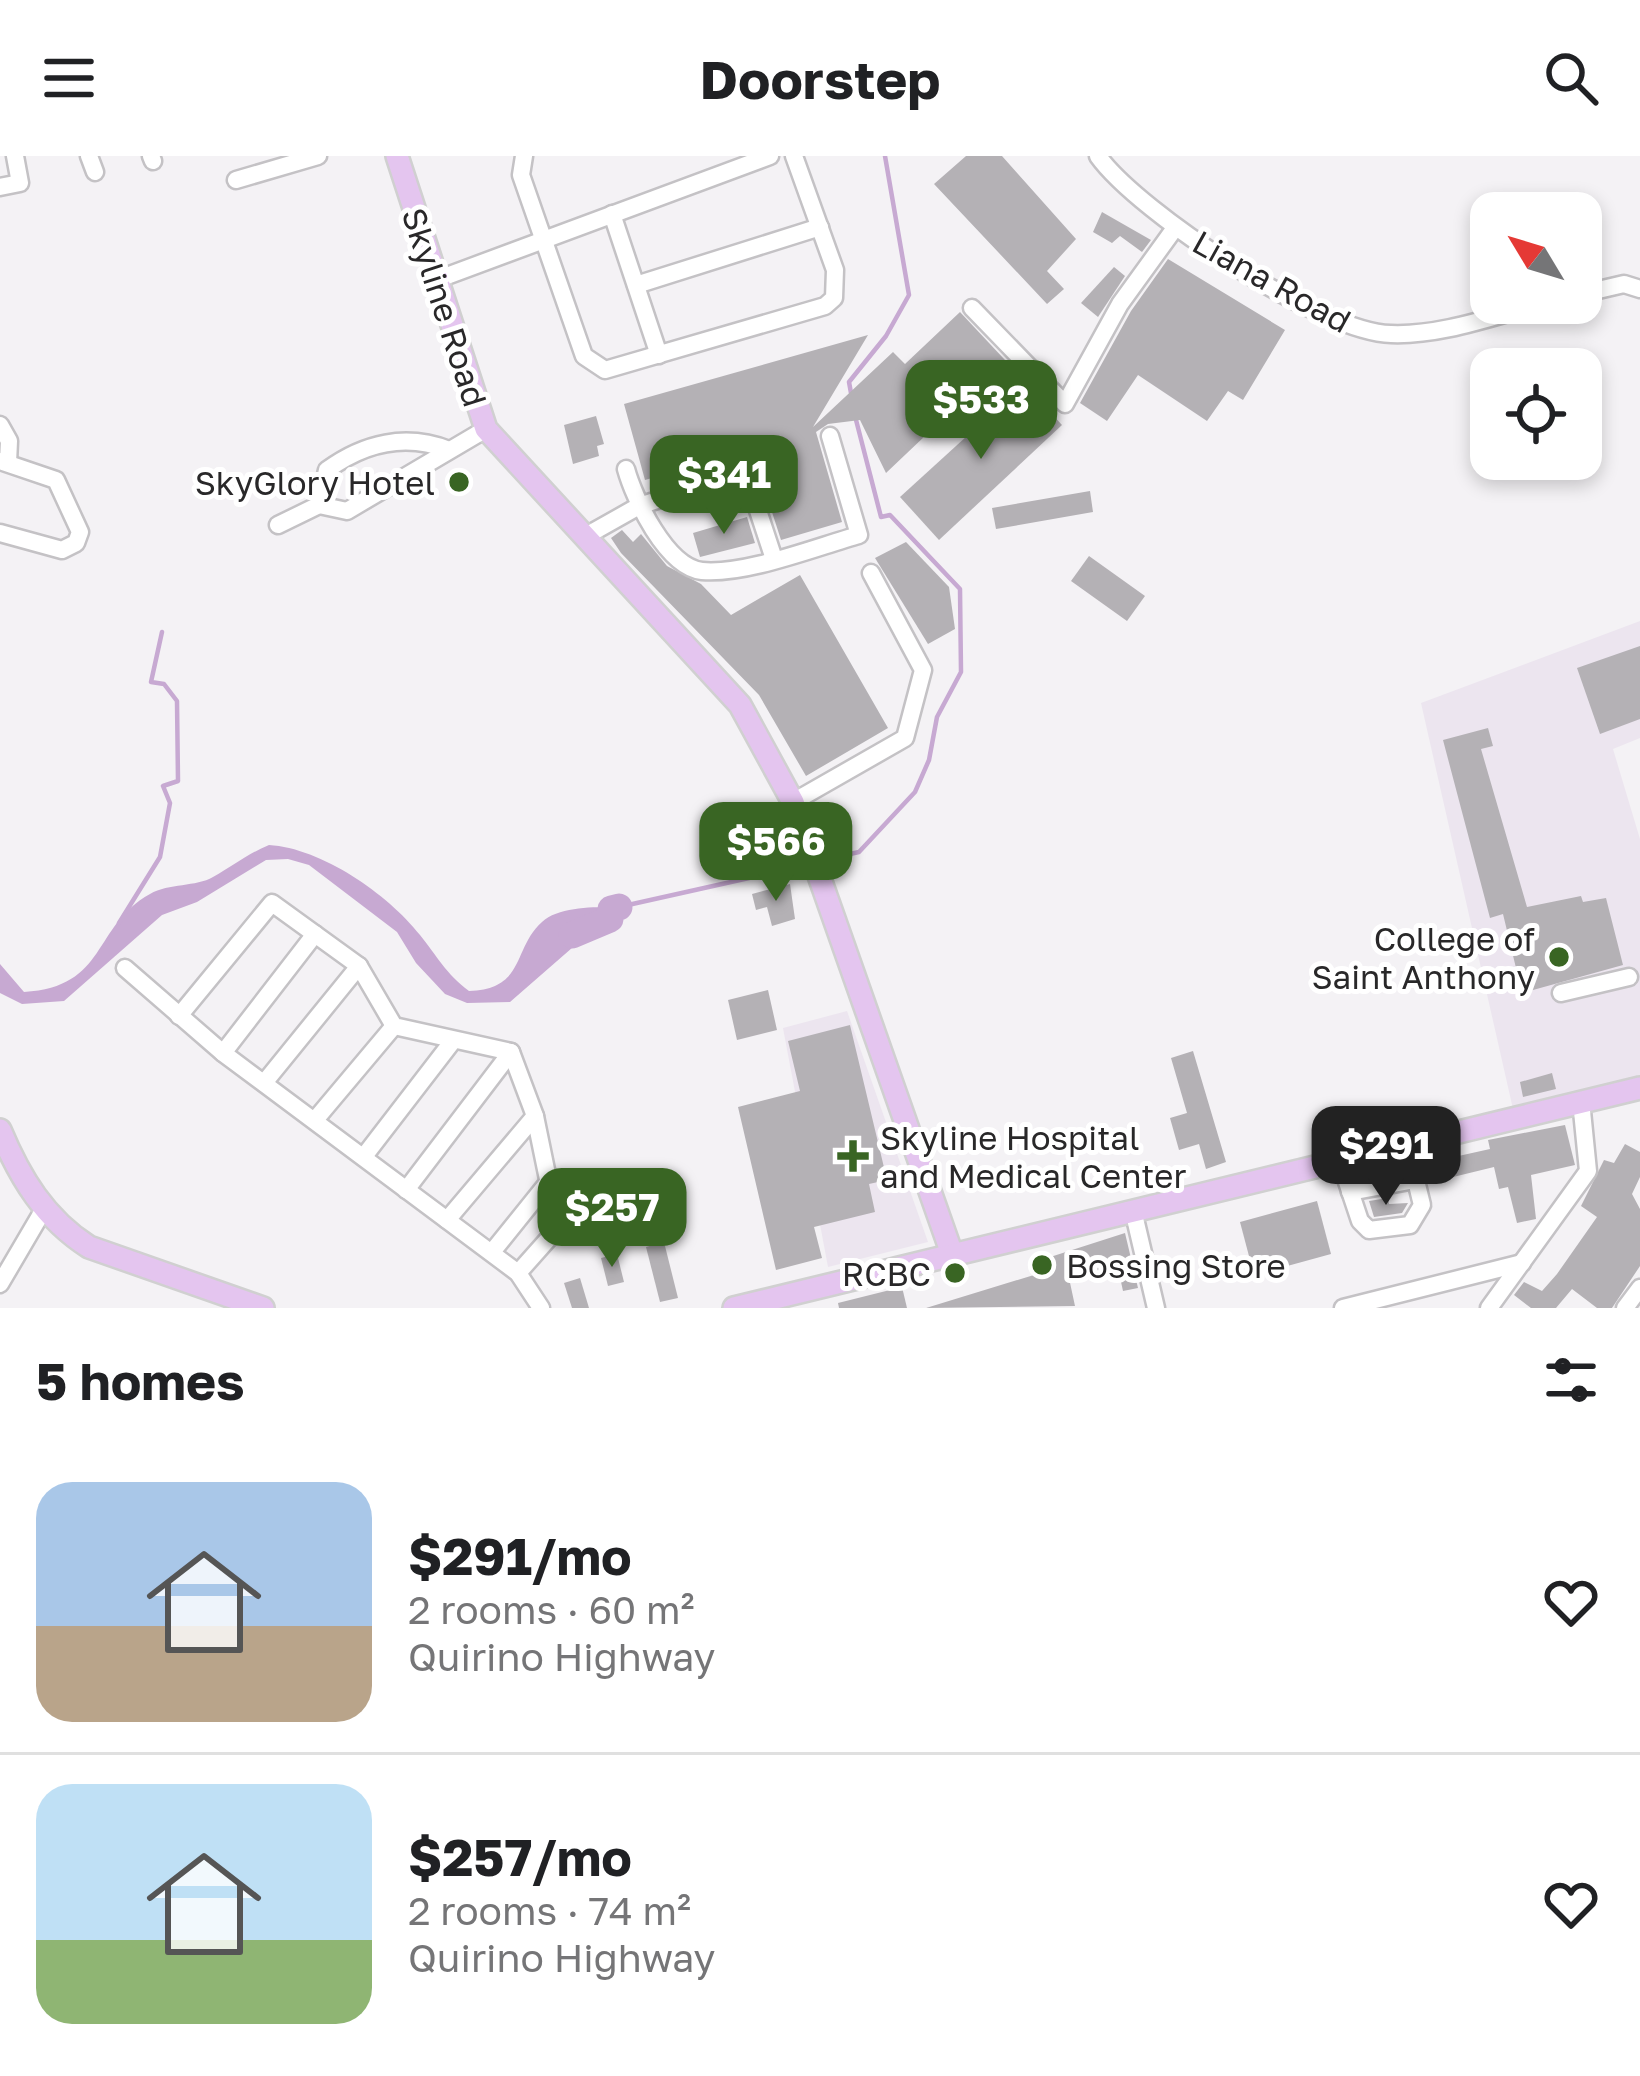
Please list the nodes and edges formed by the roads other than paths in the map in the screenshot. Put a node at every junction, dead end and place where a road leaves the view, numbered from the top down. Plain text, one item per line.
1 (15, 156) edge
2 (318, 156) edge
3 (397, 156) edge
4 (524, 156) edge
5 (770, 156) edge
6 (794, 156) edge
7 (1098, 156) edge
8 (236, 180) dead end
9 (0, 187) edge
10 (611, 214) junction
11 (820, 227) junction
12 (1175, 228) junction
13 (546, 238) junction
14 (436, 280) junction
15 (636, 285) junction
16 (1602, 289) edge
17 (1640, 289) edge
18 (972, 308) dead end
19 (1470, 320) edge
20 (659, 355) junction
21 (0, 425) edge
22 (486, 429) junction
23 (830, 436) dead end
24 (449, 450) junction
25 (4, 462) edge
26 (626, 469) dead end
27 (319, 505) junction
28 (639, 506) junction
29 (278, 525) dead end
30 (0, 532) edge
31 (584, 537) junction
32 (774, 559) junction
33 (872, 573) dead end
34 (793, 802) junction
35 (315, 934) junction
36 (359, 966) junction
37 (124, 968) dead end
38 (1629, 977) dead end
39 (1561, 993) dead end
40 (178, 1016) junction
41 (394, 1026) junction
42 (452, 1042) junction
43 (511, 1052) junction
44 (224, 1053) junction
45 (264, 1083) junction
46 (1640, 1088) edge
47 (1581, 1101) junction
48 (535, 1116) junction
49 (315, 1120) junction
50 (0, 1130) edge
51 (1407, 1144) junction
52 (364, 1156) junction
53 (1340, 1161) junction
54 (550, 1180) junction
55 (1415, 1180) junction
56 (406, 1190) junction
57 (1350, 1192) junction
58 (44, 1209) junction
59 (1133, 1210) junction
60 (447, 1220) junction
61 (492, 1252) junction
62 (952, 1254) junction
63 (1522, 1263) junction
64 (518, 1273) junction
65 (1, 1279) edge
66 (1640, 1288) edge
67 (263, 1308) edge
68 (541, 1308) edge
69 (734, 1308) edge
70 (1156, 1308) edge
71 (1343, 1308) edge
72 (1490, 1308) edge
73 (1624, 1308) edge

1 - 9 street
2 - 8 street
3 - 14 main road, Skyline Road
4 - 13 street
5 - 10 street
6 - 11 street
7 - 12 street, Liana Road
10 - 13 street
10 - 15 street
11 - 15 street
11 - 20 street
12 - 18 street
12 - 19 street, Liana Road
13 - 14 street
13 - 20 street
14 - 22 main road, Skyline Road
15 - 20 street
16 - 17 street
21 - 25 street
22 - 24 street
22 - 31 main road, Skyline Road
23 - 32 street
24 - 27 street
24 - 27 street
25 - 30 street
26 - 28 street
27 - 29 street
28 - 31 street
28 - 32 street
28 - 32 street
31 - 34 main road, Skyline Road
33 - 34 street
34 - 62 main road, Skyline Road
35 - 36 street
35 - 40 street
35 - 44 street
36 - 41 street
36 - 45 street
37 - 40 street
38 - 39 street
40 - 44 street
41 - 42 street
41 - 49 street
42 - 43 street
42 - 52 street
43 - 48 street
43 - 56 street
44 - 45 street
45 - 49 street
46 - 47 main road
47 - 51 main road
47 - 63 street
48 - 54 street
48 - 60 street
49 - 52 street
50 - 58 main road
51 - 53 main road
51 - 55 street
52 - 56 street
53 - 57 street
53 - 59 main road
54 - 61 street
54 - 64 street
55 - 57 street
55 - 57 street
56 - 60 street
58 - 65 street
58 - 67 main road
59 - 62 main road
59 - 70 street
60 - 61 street
61 - 64 street
62 - 69 main road
63 - 71 street
63 - 72 street
64 - 68 street
66 - 73 street

